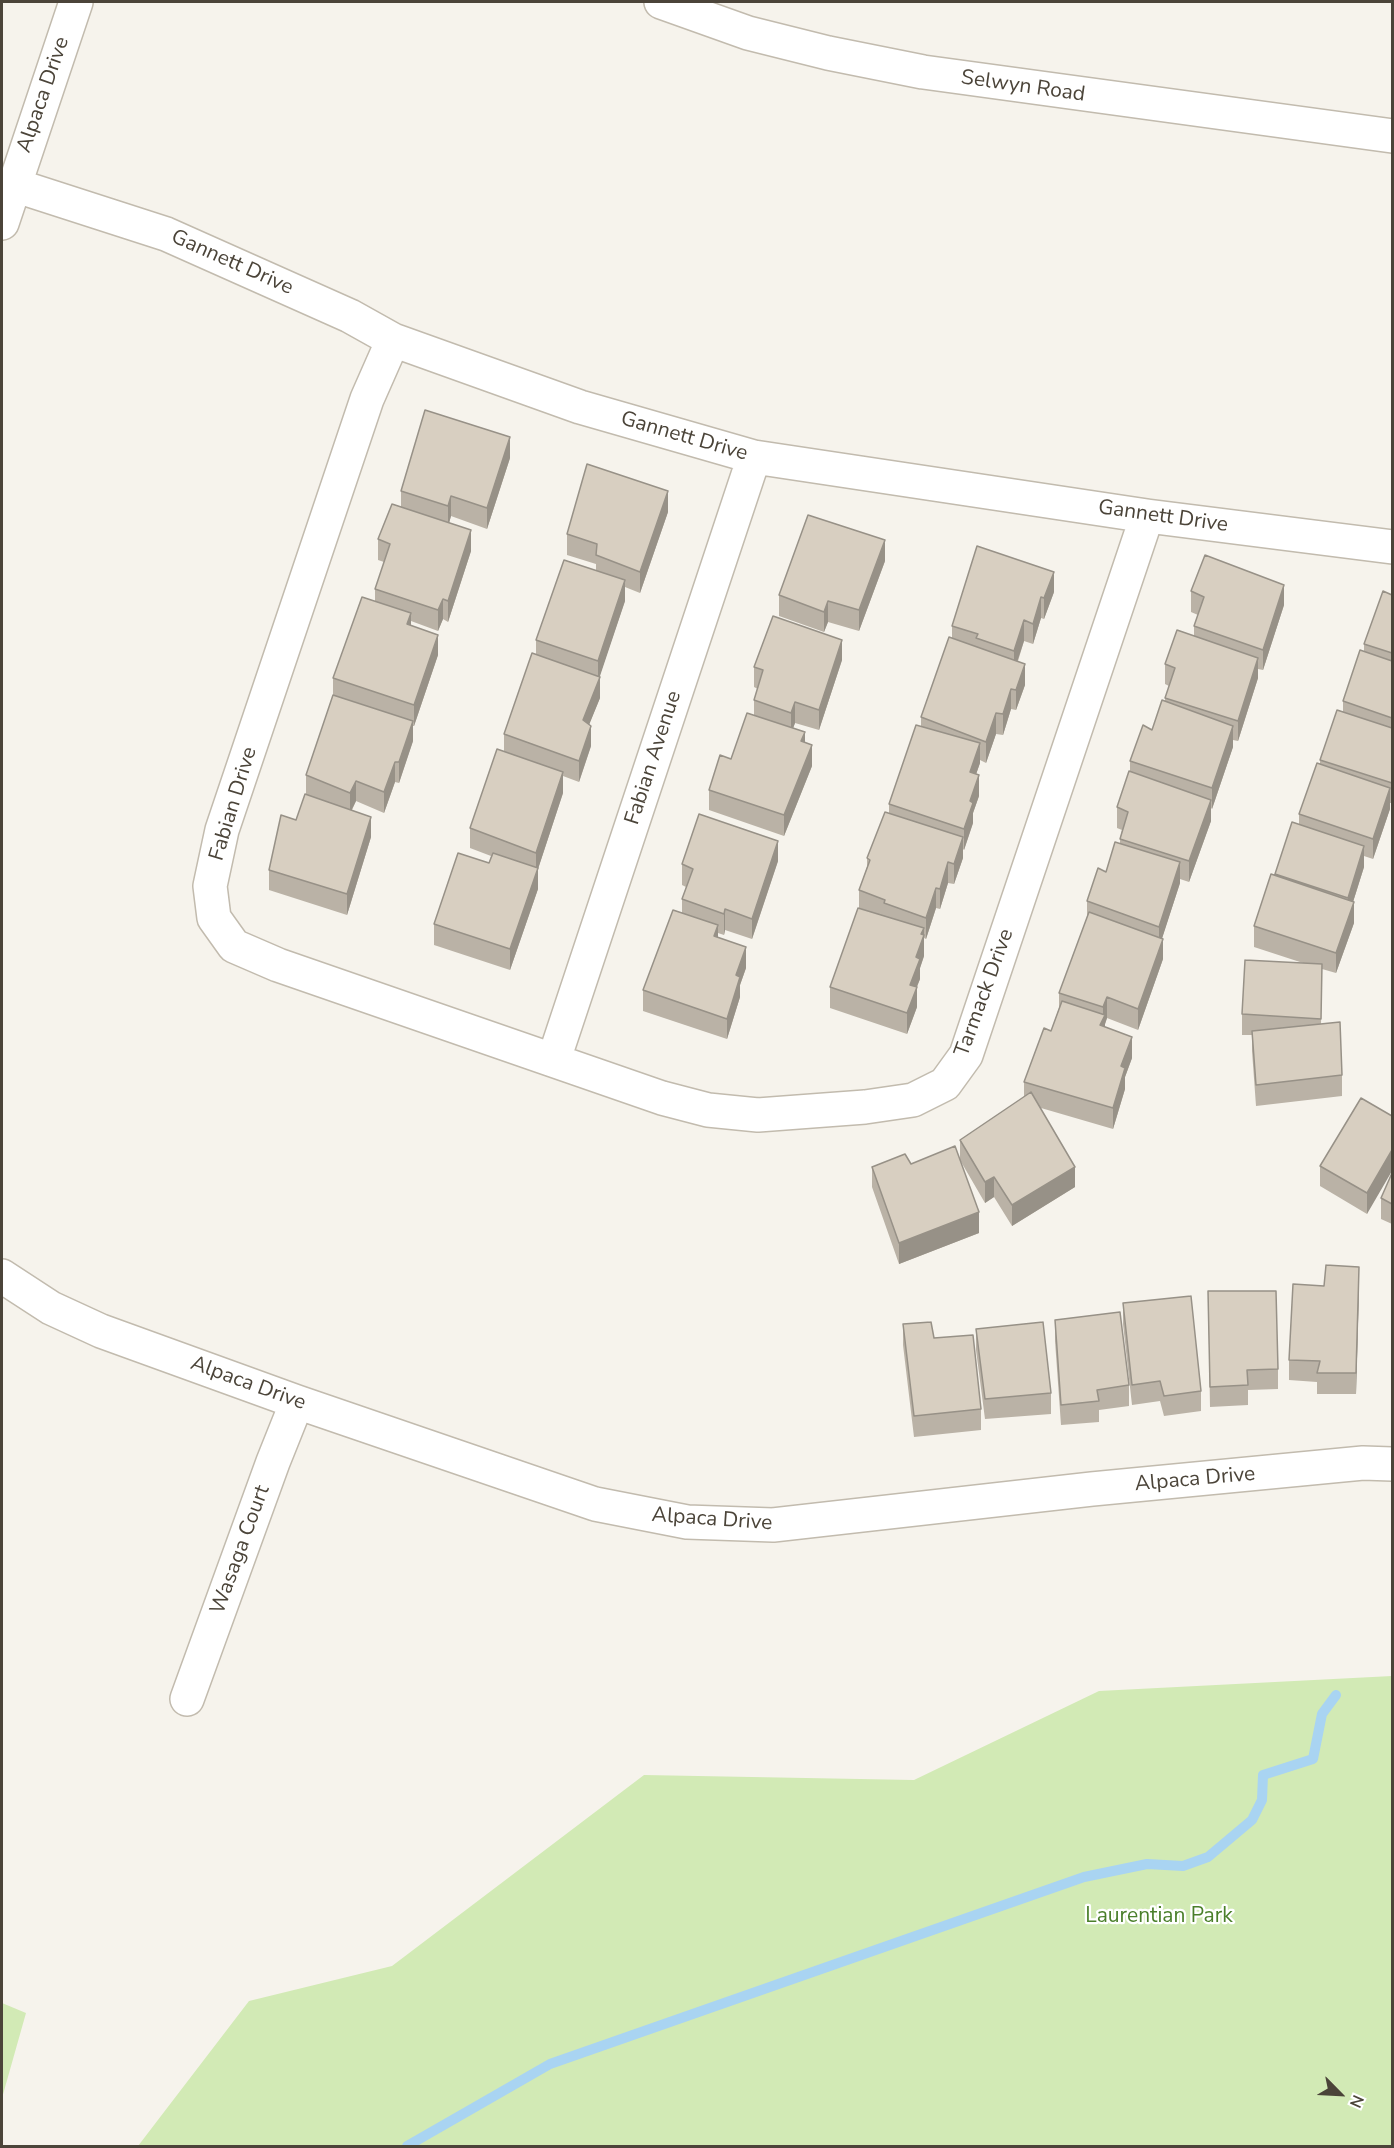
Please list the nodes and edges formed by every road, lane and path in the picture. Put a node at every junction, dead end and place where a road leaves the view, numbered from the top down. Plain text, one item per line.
1 (76, 2) edge
2 (661, 2) edge
3 (1392, 136) edge
4 (14, 186) junction
5 (2, 223) edge
6 (393, 340) junction
7 (754, 457) junction
8 (1147, 516) junction
9 (1392, 547) edge
10 (554, 1059) junction
11 (2, 1276) edge
12 (297, 1402) junction
13 (1392, 1464) edge
14 (187, 1699) dead end

1 - 4 street, Alpaca Drive
2 - 3 street, Selwyn Road
4 - 5 street, Alpaca Drive
4 - 6 street, Gannett Drive
6 - 7 street, Gannett Drive
6 - 10 street, Fabian Drive
7 - 8 street, Gannett Drive
7 - 10 street, Fabian Avenue
8 - 9 street, Gannett Drive
8 - 10 street, Tarmack Drive
11 - 12 street, Alpaca Drive
12 - 13 street, Alpaca Drive
12 - 14 street, Wasaga Court

